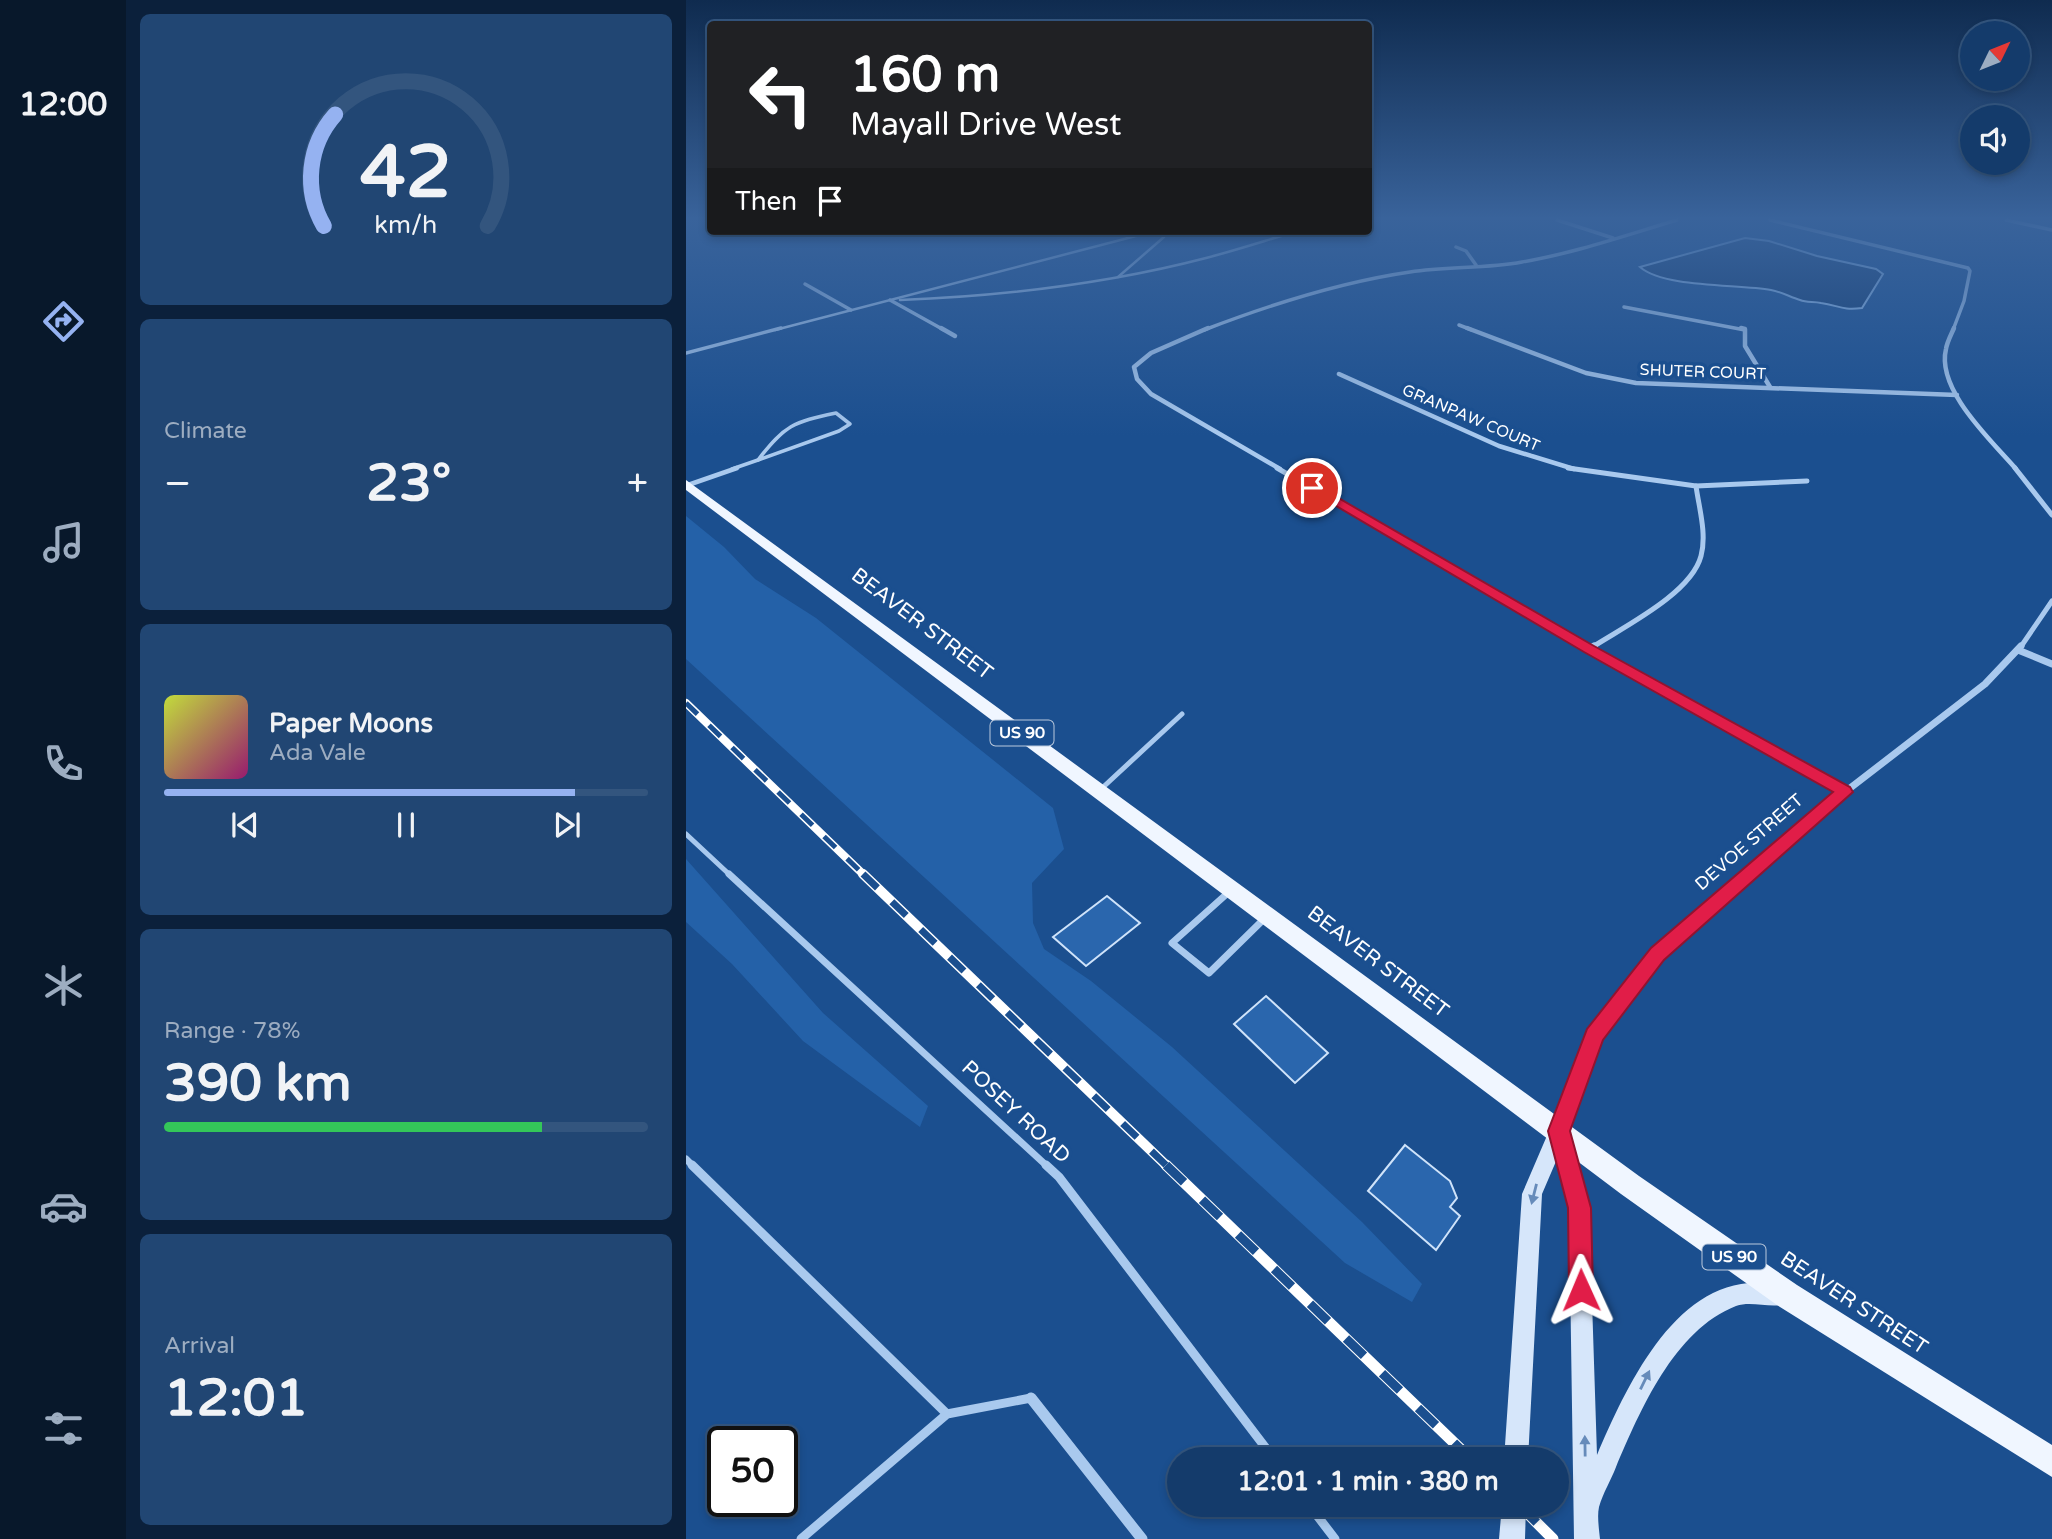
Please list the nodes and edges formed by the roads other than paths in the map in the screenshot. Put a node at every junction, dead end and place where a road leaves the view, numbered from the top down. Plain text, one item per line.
1 (819, 292) edge
2 (921, 292) edge
3 (1025, 292) edge
4 (1322, 292) edge
5 (1967, 292) edge
6 (890, 300) junction
7 (1624, 307) dead end
8 (851, 310) junction
9 (1459, 325) dead end
10 (955, 336) dead end
11 (686, 353) edge
12 (1339, 374) dead end
13 (1770, 387) junction
14 (1956, 395) junction
15 (758, 460) junction
16 (1807, 481) dead end
17 (687, 484) edge
18 (1696, 486) junction
19 (2052, 515) edge
20 (2052, 601) edge
21 (1589, 649) junction
22 (2018, 650) junction
23 (2052, 664) edge
24 (1182, 714) dead end
25 (1100, 790) junction
26 (1845, 792) junction
27 (686, 834) edge
28 (1233, 889) junction
29 (1268, 915) junction
30 (1559, 1131) junction
31 (686, 1159) edge
32 (1787, 1294) junction
33 (1031, 1398) joint
34 (947, 1413) junction
35 (1265, 1447) edge
36 (1518, 1447) edge
37 (2052, 1462) edge
38 (1586, 1508) junction
39 (1318, 1517) edge
40 (1513, 1517) edge
41 (801, 1539) edge
42 (1142, 1539) edge
43 (1335, 1539) edge
44 (1512, 1539) edge
45 (1587, 1539) edge

1 - 8 street
2 - 6 lane
3 - 6 lane
4 - 21 street
5 - 14 street
6 - 8 lane
6 - 10 street
7 - 13 street
8 - 11 lane
9 - 13 street, SHUTER COURT
12 - 18 street, GRANPAW COURT
13 - 14 street, SHUTER COURT
14 - 19 street
15 - 15 lane
15 - 17 lane
16 - 18 street, GRANPAW COURT
17 - 25 main road, BEAVER STREET / US 90
18 - 21 street
20 - 22 street, DEVOE STREET
21 - 26 street
22 - 23 street
22 - 26 street, DEVOE STREET
24 - 25 lane
25 - 28 main road, BEAVER STREET / US 90
26 - 30 street, DEVOE STREET
27 - 35 lane, POSEY ROAD
28 - 29 main road, BEAVER STREET / US 90
28 - 29 lane
29 - 30 main road, BEAVER STREET / US 90
30 - 32 main road, BEAVER STREET / US 90
30 -> 36 main road, DEVOE STREET
38 -> 30 main road
31 - 34 lane
32 - 37 main road, BEAVER STREET / US 90
38 -> 32 main road
33 - 34 lane
33 - 42 street
34 - 41 lane
38 - 45 main road
39 - 43 lane
40 - 44 main road

